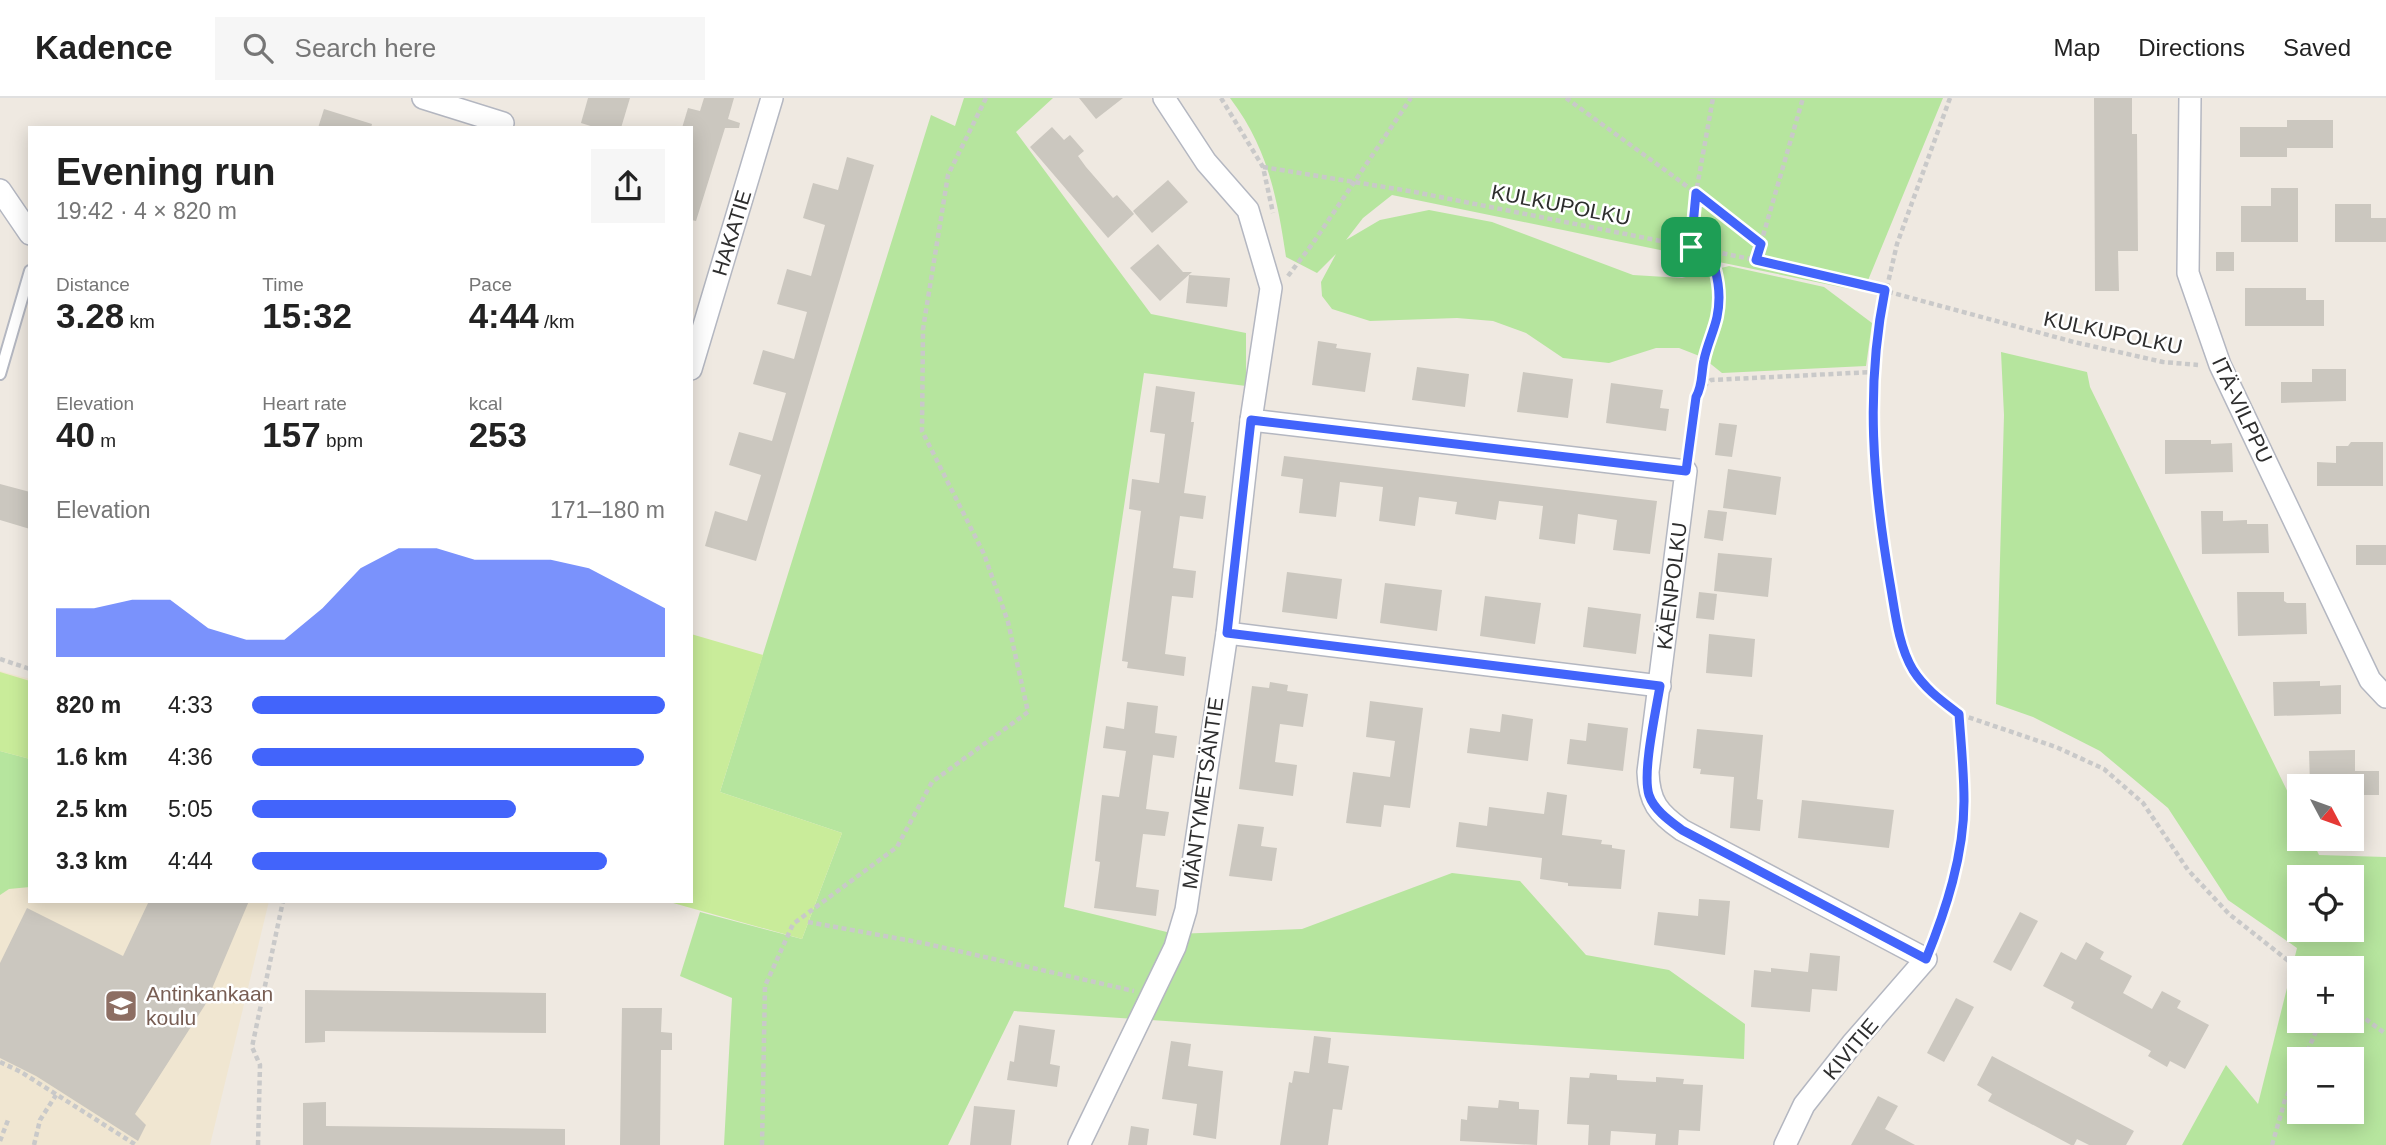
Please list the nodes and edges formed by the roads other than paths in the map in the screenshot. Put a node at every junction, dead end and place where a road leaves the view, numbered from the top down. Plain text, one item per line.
1 (423, 98) edge
2 (772, 98) edge
3 (1164, 98) edge
4 (2190, 98) edge
5 (502, 126) edge
6 (0, 190) edge
7 (28, 231) edge
8 (28, 278) edge
9 (693, 362) edge
10 (0, 373) edge
11 (1251, 420) junction
12 (1227, 633) junction
13 (1660, 686) junction
14 (2386, 697) edge
15 (1926, 959) joint
16 (1079, 1145) edge
17 (1785, 1145) edge

1 - 5 street
2 - 9 street, HAKATIE
3 - 11 street, MÄNTYMETSÄNTIE
4 - 14 street, ITÄ-VILPPU
6 - 7 street
8 - 10 lane
11 - 12 street, MÄNTYMETSÄNTIE
11 - 13 street, KÄENPOLKU
12 - 13 street
12 - 16 street, MÄNTYMETSÄNTIE
13 - 15 street, KÄENPOLKU
15 - 17 street, KIVITIE

